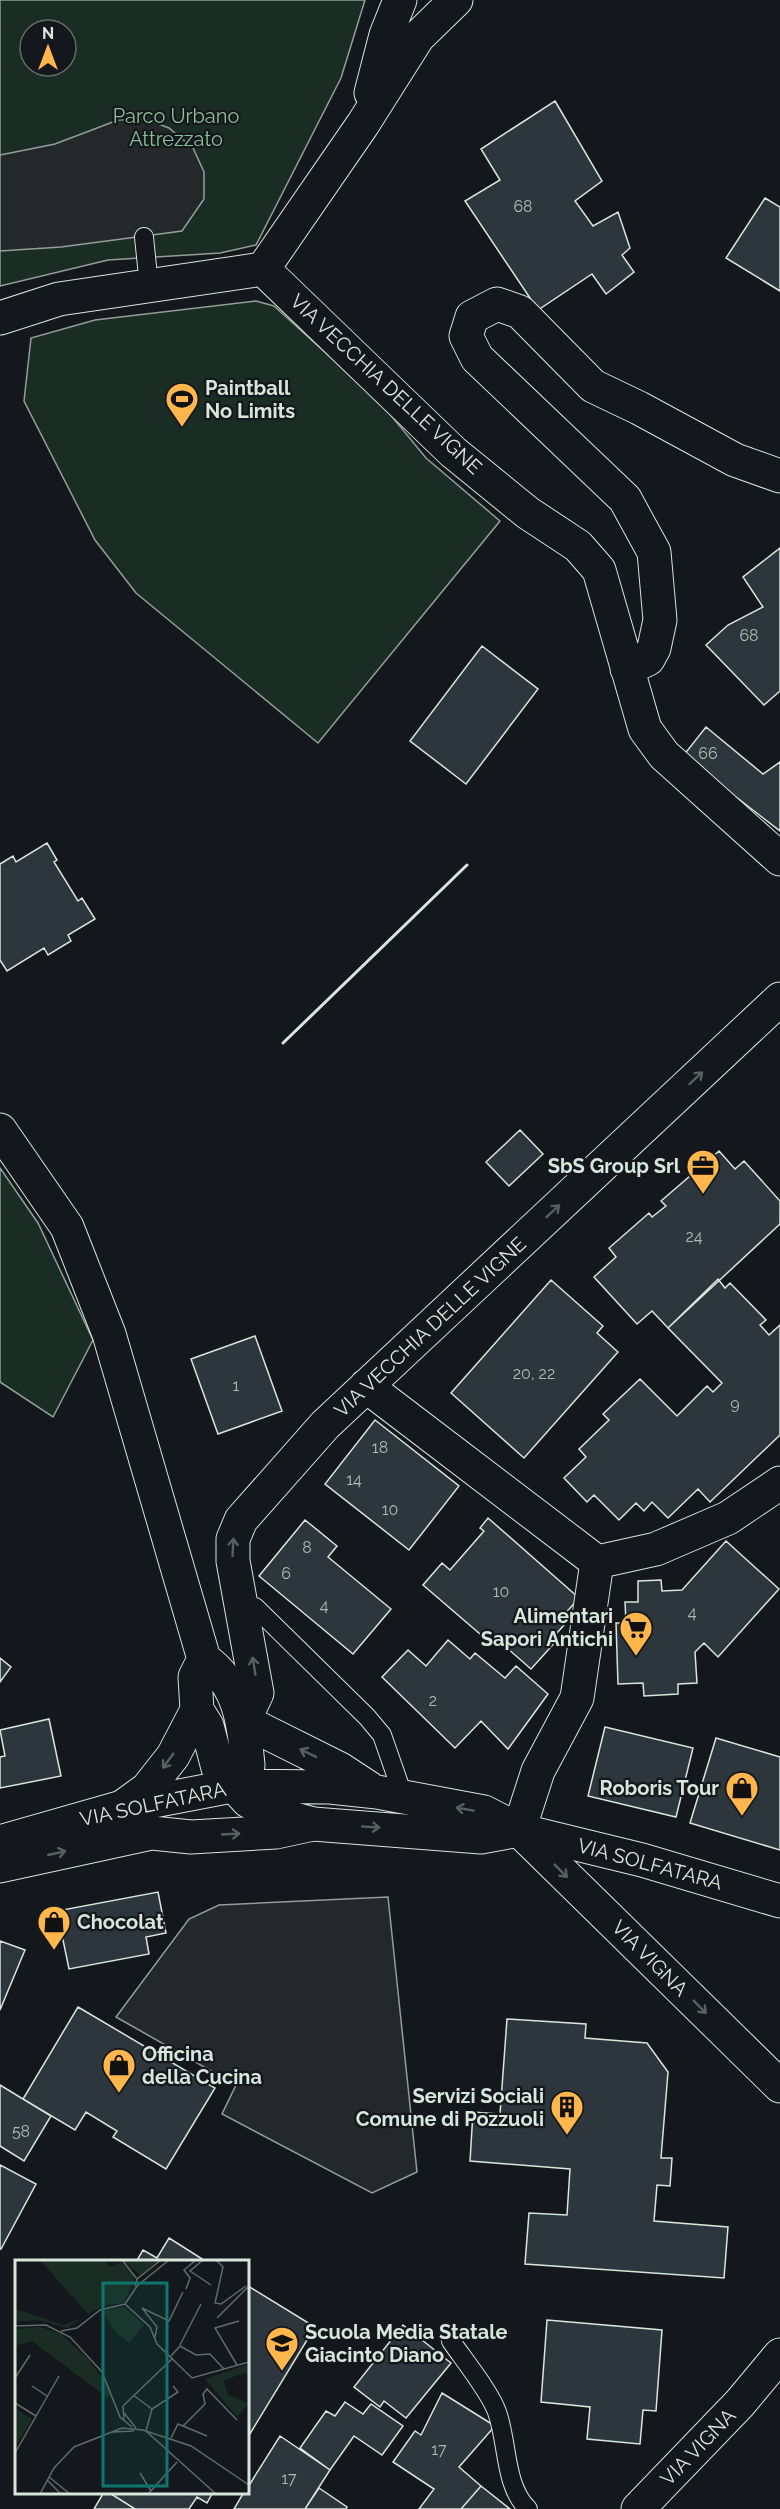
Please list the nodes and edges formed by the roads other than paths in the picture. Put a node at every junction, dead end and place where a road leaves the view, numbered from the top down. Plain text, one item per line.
1 (400, 0) edge
2 (456, 0) edge
3 (363, 124) junction
4 (144, 237) dead end
5 (263, 269) junction
6 (149, 286) junction
7 (0, 318) edge
8 (780, 476) edge
9 (627, 669) junction
10 (780, 859) edge
11 (780, 999) edge
12 (0, 1130) edge
13 (366, 1386) junction
14 (780, 1483) edge
15 (597, 1562) junction
16 (241, 1604) junction
17 (204, 1659) junction
18 (197, 1710) junction
19 (244, 1721) junction
20 (232, 1786) junction
21 (391, 1795) junction
22 (122, 1807) junction
23 (313, 1824) junction
24 (519, 1830) junction
25 (152, 1833) junction
26 (0, 1842) edge
27 (0, 1866) edge
28 (780, 1901) edge
29 (780, 2086) edge
30 (451, 2341) dead end
31 (780, 2355) edge
32 (528, 2509) edge
33 (638, 2509) edge

1 - 3 street
2 - 3 street
3 - 5 street
4 - 6 lane
5 - 6 street
5 - 9 street, VIA VECCHIA DELLE VIGNE
6 - 7 street
8 - 9 street
9 - 10 street, VIA VECCHIA DELLE VIGNE
13 -> 11 street, VIA VECCHIA DELLE VIGNE
12 - 17 street
13 - 15 street
16 -> 13 street, VIA VECCHIA DELLE VIGNE
14 - 15 street
15 - 24 street
19 -> 16 street, VIA VECCHIA DELLE VIGNE
16 - 21 lane
17 - 18 street
17 - 19 street
18 - 20 street
18 -> 22 street
19 - 20 street
21 -> 19 street
20 - 21 street, VIA SOLFATARA
20 - 22 street, VIA SOLFATARA
20 - 23 street
20 - 25 street
24 -> 21 street, VIA SOLFATARA
22 - 26 street, VIA SOLFATARA
23 -> 24 street, VIA SOLFATARA
25 -> 23 street, VIA SOLFATARA
24 - 28 street, VIA SOLFATARA
24 -> 29 street, VIA VIGNA
27 -> 25 street, VIA SOLFATARA
30 - 32 lane
31 - 33 street, VIA VIGNA

